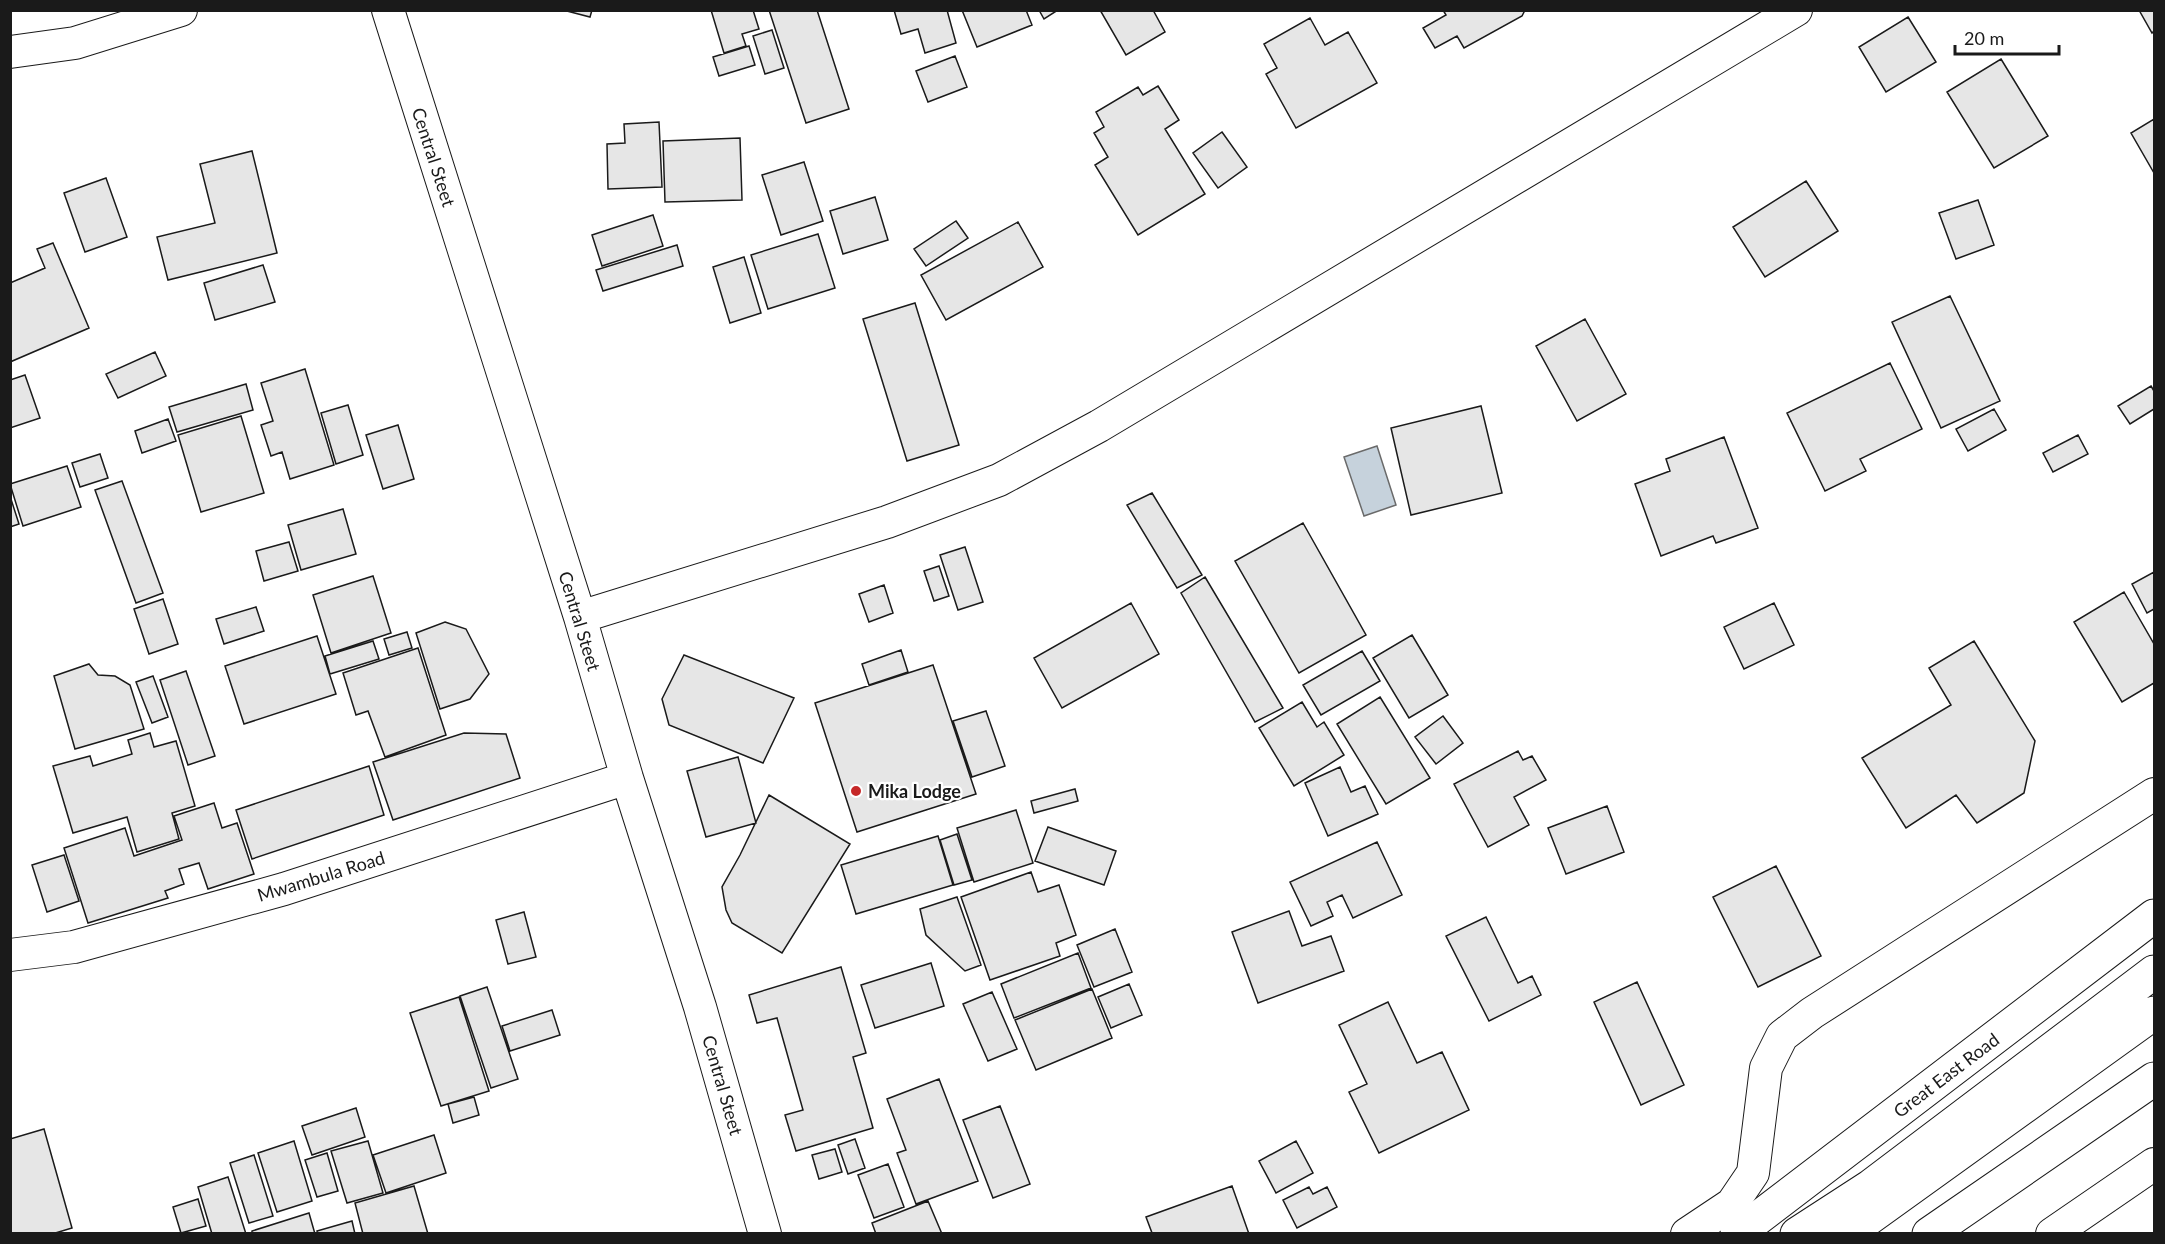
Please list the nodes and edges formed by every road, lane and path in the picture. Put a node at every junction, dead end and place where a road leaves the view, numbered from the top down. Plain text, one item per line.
1 (181, 10) edge
2 (388, 10) edge
3 (1797, 10) edge
4 (10, 52) edge
5 (580, 617) junction
6 (627, 778) junction
7 (2154, 794) edge
8 (2154, 916) edge
9 (10, 956) edge
10 (2154, 972) edge
11 (2154, 1013) edge
12 (2154, 1080) edge
13 (2154, 1164) edge
14 (765, 1233) edge
15 (1687, 1233) edge
16 (1737, 1233) edge
17 (1797, 1233) edge
18 (1847, 1233) edge
19 (1929, 1233) edge
20 (2052, 1233) edge

1 - 4 street
2 - 5 street, Central Steet
3 - 5 street
5 - 6 street, Central Steet
6 - 9 street, Mwambula Road
6 - 14 street, Central Steet
7 - 15 street
8 - 16 main road, Great East Road
10 - 17 main road
11 - 18 main road
12 - 19 main road
13 - 20 street

